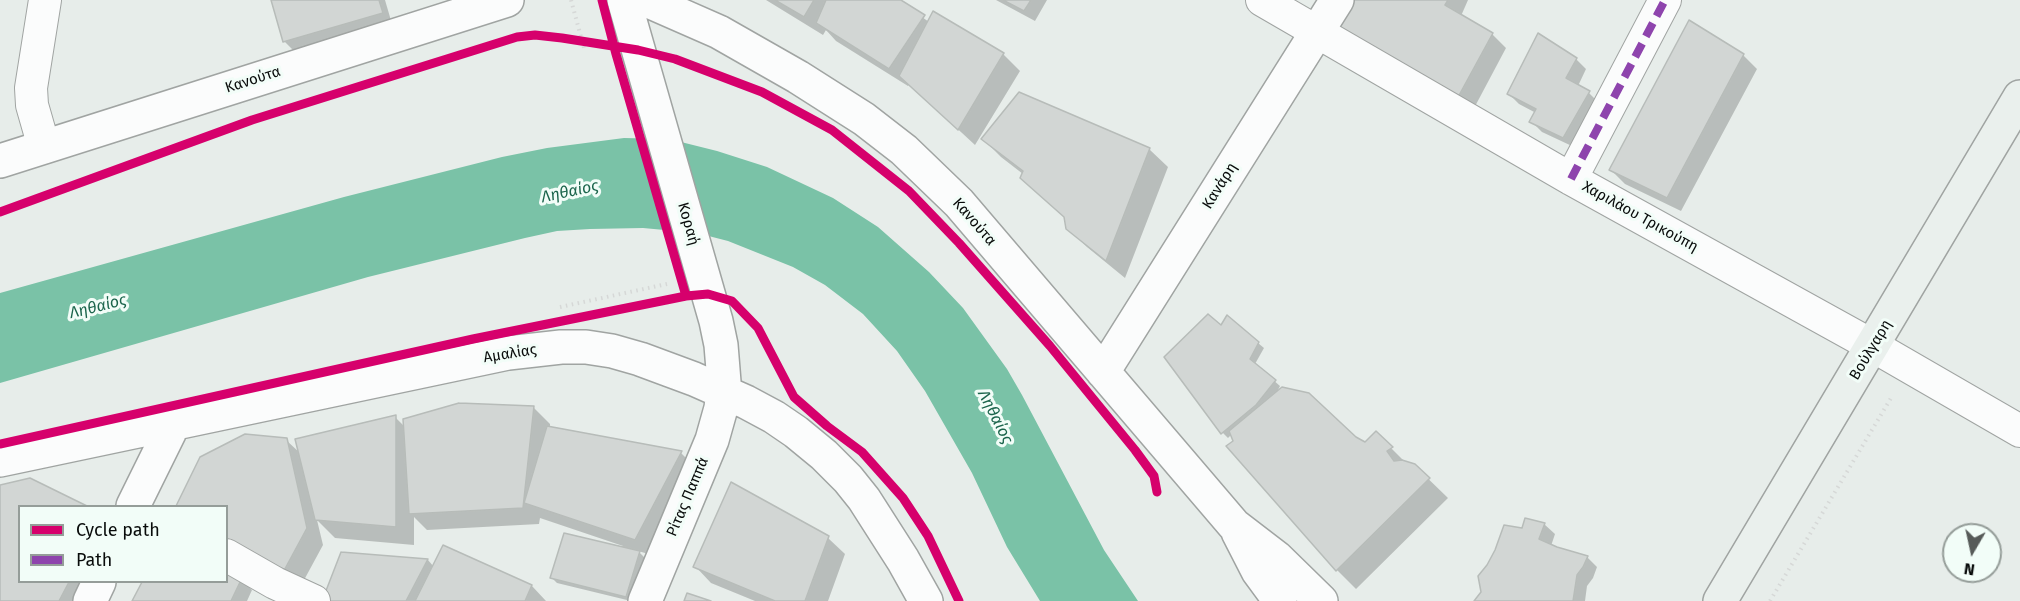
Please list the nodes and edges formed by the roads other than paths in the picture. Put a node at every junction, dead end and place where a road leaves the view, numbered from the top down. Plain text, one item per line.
1 (45, 0) edge
2 (507, 0) edge
3 (624, 0) edge
4 (646, 0) edge
5 (1262, 0) edge
6 (1336, 0) edge
7 (1665, 0) edge
8 (1317, 31) junction
9 (2020, 97) edge
10 (44, 147) junction
11 (0, 161) edge
12 (1571, 178) junction
13 (1873, 346) junction
14 (1103, 372) junction
15 (723, 391) junction
16 (174, 423) junction
17 (2019, 429) edge
18 (0, 460) edge
19 (136, 505) edge
20 (1234, 525) junction
21 (228, 556) edge
22 (99, 583) edge
23 (90, 601) edge
24 (314, 601) edge
25 (645, 601) edge
26 (926, 601) edge
27 (1280, 601) edge
28 (1322, 601) edge
29 (1720, 601) edge

1 - 10 street
2 - 10 street, Κανούτα
3 - 15 street, Κοραή
4 - 14 street, Κανούτα
5 - 8 street, Χαριλάου Τρικούπη
6 - 8 street, Κανάρη
7 - 12 street
8 - 12 street, Χαριλάου Τρικούπη
8 - 14 street, Κανάρη
9 - 13 main road, Βούλγαρη
10 - 11 street, Κανούτα
12 - 13 street, Χαριλάου Τρικούπη
13 - 17 street, Χαριλάου Τρικούπη
13 - 29 main road, Βούλγαρη
14 - 20 street, Κανούτα
15 - 16 street, Αμαλίας
15 - 25 street, Ρίτας Παππά
15 - 26 street, Αμαλίας
16 - 18 street, Αμαλίας
16 - 19 street
20 - 27 street
20 - 28 street
21 - 24 street
22 - 23 street

